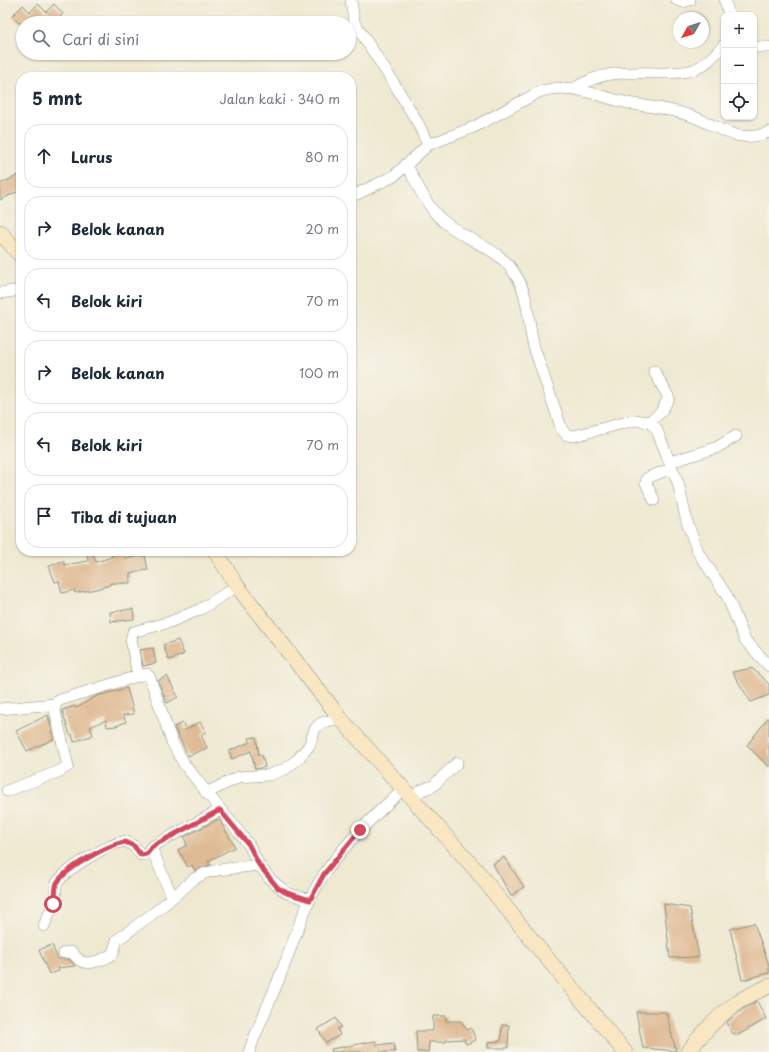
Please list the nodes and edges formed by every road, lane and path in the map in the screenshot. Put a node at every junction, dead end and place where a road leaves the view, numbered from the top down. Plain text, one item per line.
1 (351, 0) edge
2 (677, 0) edge
3 (690, 0) edge
4 (725, 0) edge
5 (728, 12) edge
6 (353, 16) edge
7 (356, 25) edge
8 (757, 47) edge
9 (769, 47) edge
10 (721, 48) edge
11 (575, 88) junction
12 (769, 132) edge
13 (428, 145) junction
14 (406, 164) junction
15 (356, 194) edge
16 (0, 232) edge
17 (16, 250) edge
18 (16, 291) edge
19 (0, 293) edge
20 (654, 371) dead end
21 (650, 422) junction
22 (736, 436) dead end
23 (671, 465) junction
24 (654, 500) dead end
25 (218, 556) edge
26 (237, 586) junction
27 (769, 666) edge
28 (138, 676) junction
29 (55, 704) junction
30 (0, 709) edge
31 (340, 718) junction
32 (457, 763) dead end
33 (7, 791) dead end
34 (206, 793) junction
35 (407, 793) junction
36 (220, 810) junction
37 (151, 847) junction
38 (259, 865) junction
39 (172, 897) junction
40 (310, 900) junction
41 (44, 926) dead end
42 (64, 953) dead end
43 (769, 986) edge
44 (249, 1052) edge
45 (625, 1052) edge
46 (688, 1052) edge

1 - 6 street
2 - 3 street
4 - 5 street
7 - 13 street
8 - 9 street
10 - 11 street
11 - 12 street
11 - 13 street
13 - 14 street
14 - 15 street
14 - 21 street
16 - 17 street
18 - 19 street
20 - 21 street
21 - 23 street
22 - 23 street
23 - 24 street
23 - 27 street
25 - 26 street
26 - 28 street
26 - 31 street
28 - 29 street
28 - 34 street
29 - 30 street
29 - 33 street
31 - 34 street
31 - 35 street
32 - 35 street
34 - 36 street
35 - 40 street
35 - 45 street
36 - 37 street
36 - 38 street
37 - 39 street
37 - 41 street
38 - 39 street
38 - 40 street
39 - 42 street
40 - 44 street
43 - 46 street

